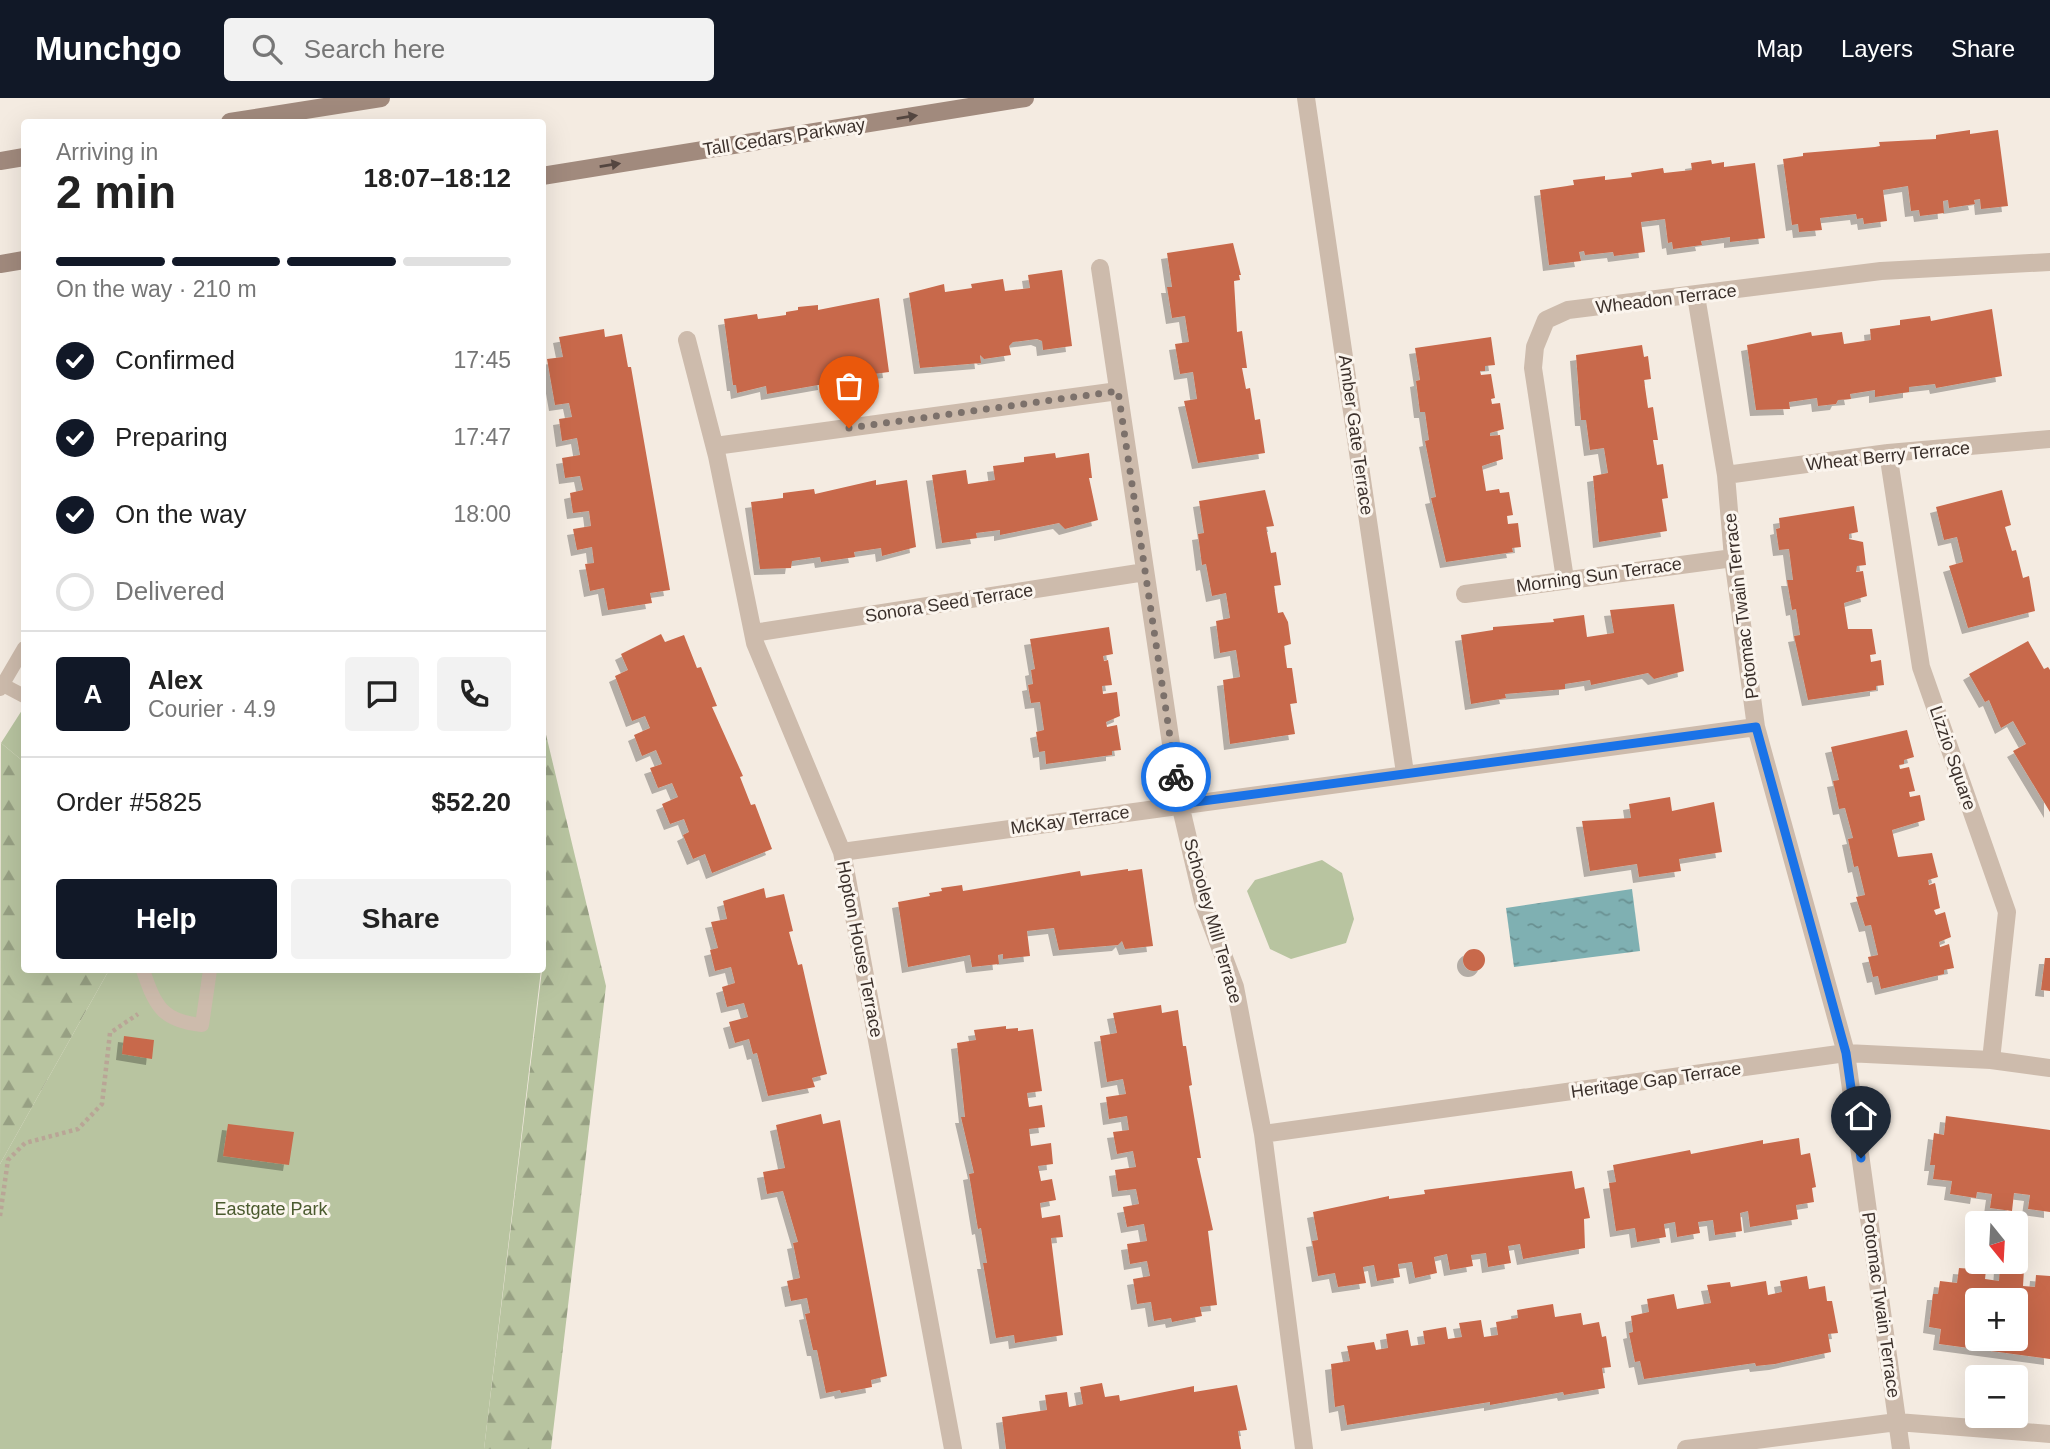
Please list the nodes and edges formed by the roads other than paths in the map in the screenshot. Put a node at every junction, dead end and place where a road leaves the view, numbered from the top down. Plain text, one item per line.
1 (381, 98) edge
2 (1026, 98) edge
3 (1307, 98) edge
4 (249, 119) edge
5 (21, 158) edge
6 (0, 161) edge
7 (546, 175) edge
8 (21, 260) edge
9 (2050, 262) edge
10 (0, 264) edge
11 (1100, 268) dead end
12 (1696, 296) junction
13 (687, 340) dead end
14 (1118, 391) junction
15 (2050, 439) edge
16 (715, 446) junction
17 (1888, 453) junction
18 (1726, 475) junction
19 (1732, 558) junction
20 (1145, 572) junction
21 (1565, 579) junction
22 (1465, 594) dead end
23 (753, 633) junction
24 (21, 653) edge
25 (1, 687) edge
26 (21, 695) edge
27 (1756, 727) junction
28 (1405, 773) junction
29 (1180, 804) junction
30 (842, 852) junction
31 (144, 973) edge
32 (209, 973) edge
33 (1846, 1053) junction
34 (1991, 1060) junction
35 (2050, 1068) edge
36 (1263, 1134) junction
37 (1897, 1422) junction
38 (2050, 1434) edge
39 (954, 1449) edge
40 (1304, 1449) edge
41 (1686, 1449) edge
42 (1902, 1449) edge

1 - 4 main road
7 -> 2 main road, Tall Cedars Parkway
3 - 28 street, Amber Gate Terrace
5 - 6 main road
8 - 10 main road
9 - 12 street, Wheadon Terrace
11 - 14 street, Schooley Mill Terrace
12 - 18 street, Potomac Twain Terrace
12 - 21 street, Wheadon Terrace
13 - 16 street, Hopton House Terrace
14 - 16 street
14 - 20 street, Schooley Mill Terrace
15 - 17 street, Wheat Berry Terrace
16 - 23 street, Hopton House Terrace
17 - 18 street, Wheat Berry Terrace
17 - 34 street, Lizzio Square
18 - 19 street, Potomac Twain Terrace
19 - 21 street, Morning Sun Terrace
19 - 27 street, Potomac Twain Terrace
20 - 23 street, Sonora Seed Terrace
20 - 29 street, Schooley Mill Terrace
21 - 22 street, Morning Sun Terrace
23 - 30 street, Hopton House Terrace
24 - 25 lane
25 - 26 lane
27 - 28 street, McKay Terrace
27 - 33 street, Potomac Twain Terrace
28 - 29 street, McKay Terrace
29 - 30 street, McKay Terrace
29 - 36 street, Schooley Mill Terrace
30 - 39 street, Hopton House Terrace
31 - 32 lane
33 - 34 street, Heritage Gap Terrace
33 - 36 street, Heritage Gap Terrace
33 - 37 street, Potomac Twain Terrace
34 - 35 street, Heritage Gap Terrace
36 - 40 street, Schooley Mill Terrace
37 - 38 street
37 - 41 street
37 - 42 street, Potomac Twain Terrace

